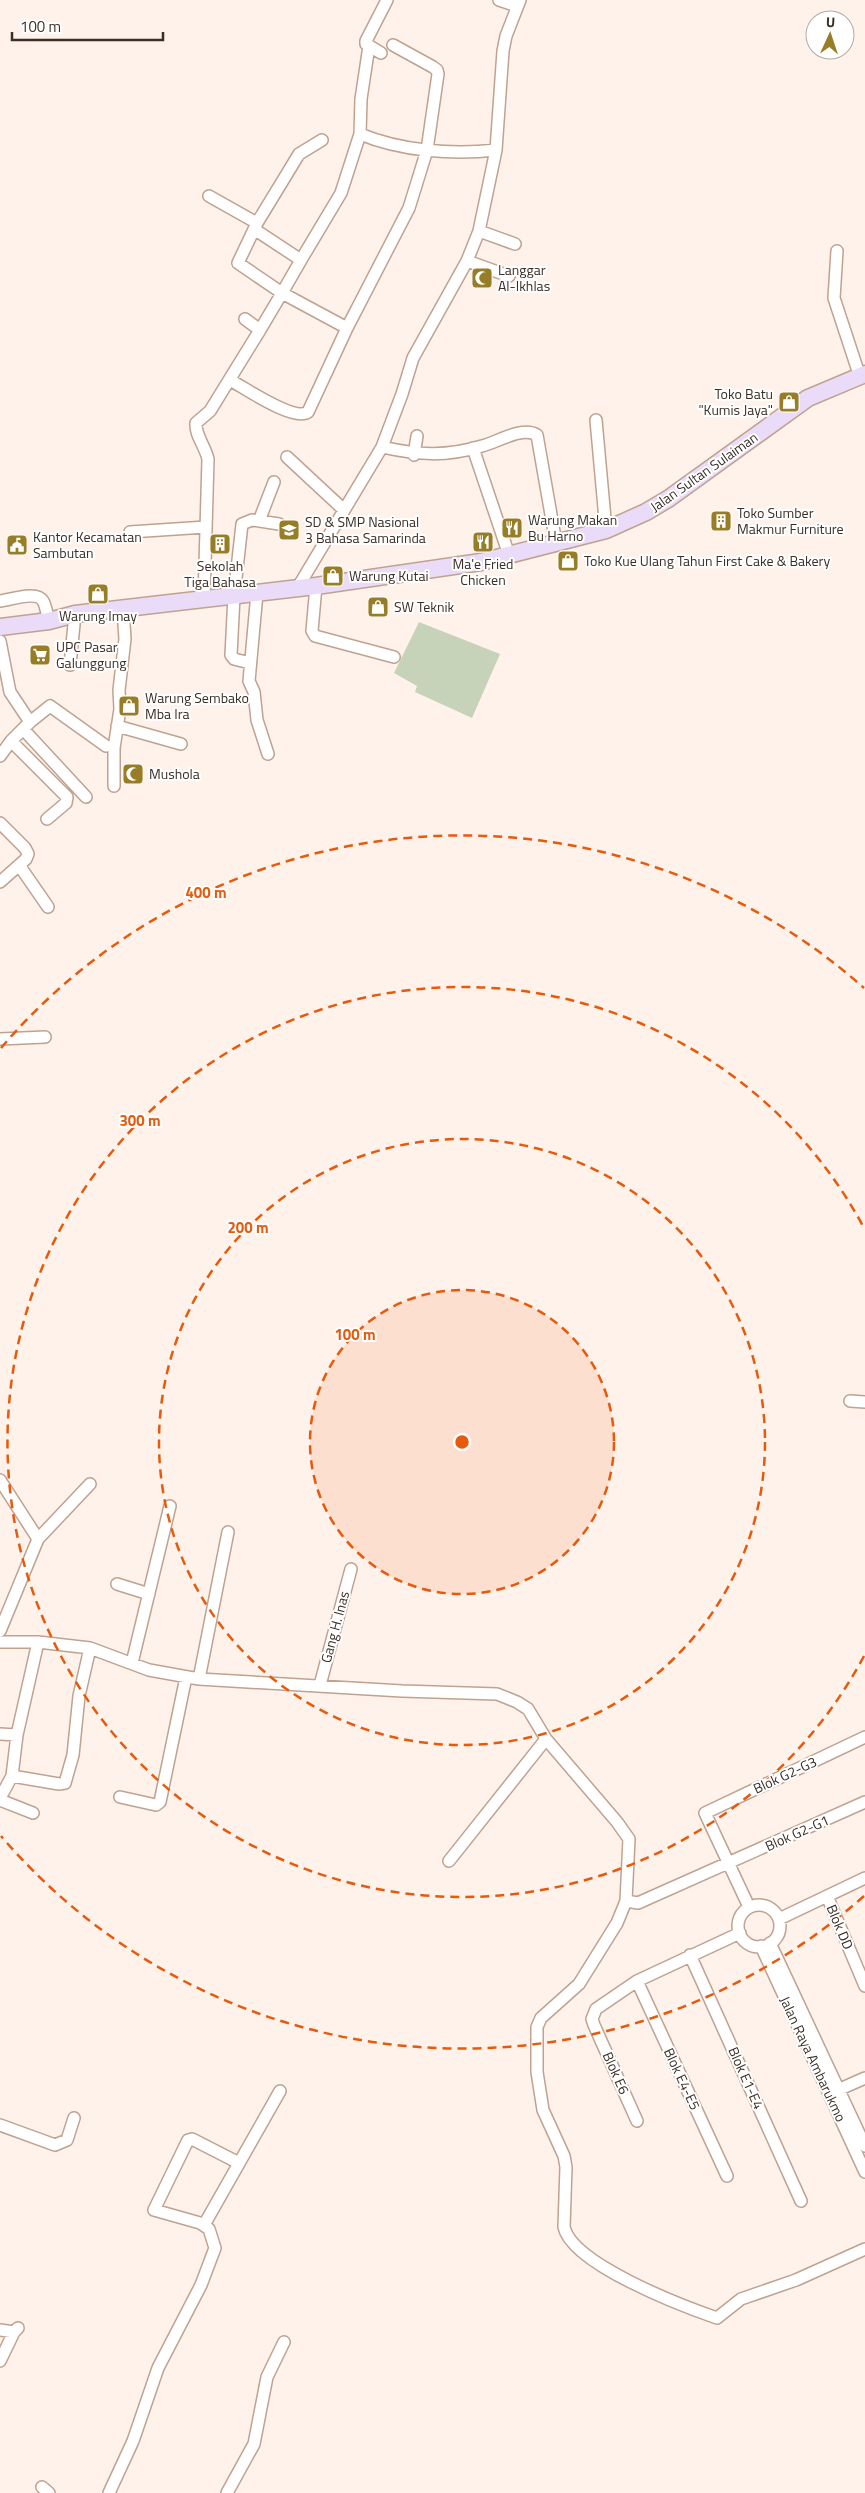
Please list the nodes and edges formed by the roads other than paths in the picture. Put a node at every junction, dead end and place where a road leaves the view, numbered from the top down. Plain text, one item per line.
1 (387, 0) edge
2 (499, 0) edge
3 (518, 3) edge
4 (393, 45) dead end
5 (369, 46) junction
6 (381, 53) dead end
7 (360, 134) junction
8 (322, 140) dead end
9 (427, 150) junction
10 (496, 150) junction
11 (208, 196) dead end
12 (256, 226) junction
13 (479, 231) junction
14 (515, 244) dead end
15 (837, 251) dead end
16 (301, 260) junction
17 (467, 261) junction
18 (509, 276) dead end
19 (282, 292) junction
20 (245, 319) dead end
21 (347, 328) junction
22 (260, 330) junction
23 (863, 376) edge
24 (230, 380) junction
25 (596, 420) dead end
26 (417, 436) dead end
27 (382, 447) junction
28 (473, 448) junction
29 (414, 454) junction
30 (287, 457) dead end
31 (274, 482) dead end
32 (344, 510) junction
33 (259, 521) junction
34 (279, 524) dead end
35 (206, 527) junction
36 (606, 530) junction
37 (130, 532) dead end
38 (556, 543) junction
39 (508, 556) junction
40 (316, 586) junction
41 (298, 587) junction
42 (257, 593) junction
43 (234, 596) junction
44 (204, 600) junction
45 (0, 601) edge
46 (123, 609) junction
47 (75, 614) junction
48 (49, 621) junction
49 (0, 627) edge
50 (0, 641) edge
51 (394, 657) dead end
52 (250, 663) junction
53 (70, 665) dead end
54 (26, 725) junction
55 (117, 726) junction
56 (10, 741) junction
57 (181, 744) dead end
58 (108, 746) junction
59 (268, 754) dead end
60 (0, 756) edge
61 (114, 786) dead end
62 (86, 797) dead end
63 (47, 820) dead end
64 (0, 823) edge
65 (19, 865) junction
66 (0, 882) edge
67 (48, 907) dead end
68 (45, 1037) dead end
69 (0, 1039) edge
70 (850, 1401) dead end
71 (865, 1402) edge
72 (0, 1480) edge
73 (90, 1484) dead end
74 (170, 1506) dead end
75 (228, 1532) dead end
76 (38, 1539) junction
77 (351, 1569) dead end
78 (116, 1584) dead end
79 (149, 1594) junction
80 (0, 1632) edge
81 (0, 1642) edge
82 (38, 1642) junction
83 (90, 1648) junction
84 (132, 1663) junction
85 (186, 1677) junction
86 (199, 1679) junction
87 (320, 1685) junction
88 (0, 1734) edge
89 (17, 1735) junction
90 (865, 1737) edge
91 (546, 1738) junction
92 (12, 1776) junction
93 (120, 1797) dead end
94 (0, 1799) edge
95 (865, 1802) edge
96 (33, 1813) dead end
97 (449, 1861) dead end
98 (728, 1864) junction
99 (865, 1878) edge
100 (826, 1896) junction
101 (626, 1901) junction
102 (749, 1907) junction
103 (779, 1918) junction
104 (740, 1933) junction
105 (766, 1945) junction
106 (690, 1955) junction
107 (637, 1981) junction
108 (865, 1986) edge
109 (865, 2078) edge
110 (280, 2091) dead end
111 (834, 2092) junction
112 (74, 2118) dead end
113 (638, 2121) dead end
114 (0, 2125) edge
115 (865, 2146) edge
116 (239, 2164) junction
117 (865, 2172) edge
118 (727, 2176) dead end
119 (801, 2202) dead end
120 (204, 2225) junction
121 (865, 2249) edge
122 (0, 2330) edge
123 (284, 2342) dead end
124 (0, 2361) edge
125 (109, 2493) edge
126 (227, 2493) edge

1 - 5 street
2 - 3 street
3 - 10 street
4 - 9 street
5 - 6 street
5 - 7 street
7 - 9 street
7 - 16 street
8 - 12 street
9 - 10 street
9 - 21 street
10 - 13 street
11 - 12 street
12 - 16 street
12 - 19 street
13 - 14 street
13 - 17 street
15 - 23 street
16 - 19 street
17 - 18 street
17 - 27 street
19 - 21 street
19 - 22 street
20 - 22 street
21 - 24 street
22 - 24 street
23 - 36 main road, Jalan Sultan Sulaiman
24 - 35 street
25 - 36 street
26 - 29 street
27 - 29 street
27 - 32 street
28 - 29 street
28 - 38 street
28 - 39 street
30 - 32 street
31 - 33 street
32 - 41 street
33 - 34 street
33 - 43 street
35 - 37 street
35 - 44 street
36 - 38 main road, Jalan Sultan Sulaiman
38 - 39 main road, Jalan Sultan Sulaiman
39 - 40 main road, Jalan Sultan Sulaiman
40 - 41 main road, Jalan Sultan Sulaiman
40 - 51 street
41 - 42 main road, Jalan Sultan Sulaiman
42 - 43 main road, Jalan Sultan Sulaiman
42 - 52 street
43 - 44 main road, Jalan Sultan Sulaiman
43 - 52 street
44 - 46 main road, Jalan Sultan Sulaiman
45 - 48 street
46 - 47 main road, Jalan Sultan Sulaiman
46 - 55 street
47 - 48 main road, Jalan Sultan Sulaiman
47 - 53 street
48 - 49 main road, Jalan Sultan Sulaiman
50 - 54 street
52 - 59 street
54 - 56 street
54 - 58 street
54 - 62 street
55 - 57 street
55 - 58 street
56 - 60 street
56 - 63 street
58 - 61 street
64 - 65 street
65 - 66 street
65 - 67 street
68 - 69 street
70 - 71 street
72 - 76 street
73 - 76 street
74 - 79 street
75 - 86 street
76 - 80 street
77 - 87 street, Gang H. Inas
78 - 79 street
79 - 84 street
81 - 82 street
82 - 83 street
82 - 89 street
83 - 84 street
83 - 92 street
84 - 85 street
85 - 86 street
85 - 93 street
86 - 87 street
87 - 91 street
88 - 89 street
89 - 92 street
90 - 98 street, Blok G2-G3
91 - 97 street
91 - 101 street
92 - 94 street
94 - 96 street
95 - 98 street, Blok G2-G1
98 - 101 street, Blok G2-G1
98 - 102 street
99 - 100 street
100 - 103 street
100 - 108 street, Blok DD
101 - 121 street
102 - 103 street
102 - 104 street
103 - 105 street
104 - 105 street
104 - 106 street
105 - 111 street, Jalan Raya Ambarukmo
106 - 107 street
106 - 119 street, Blok E1-E4
107 - 113 street, Blok E6
107 - 118 street, Blok E4-E5
109 - 111 street
110 - 116 street
111 - 115 street, Jalan Raya Ambarukmo
111 - 117 street, Jalan Raya Ambarukmo
112 - 114 street
116 - 120 street
116 - 120 street
120 - 125 street
122 - 124 street
123 - 126 street

